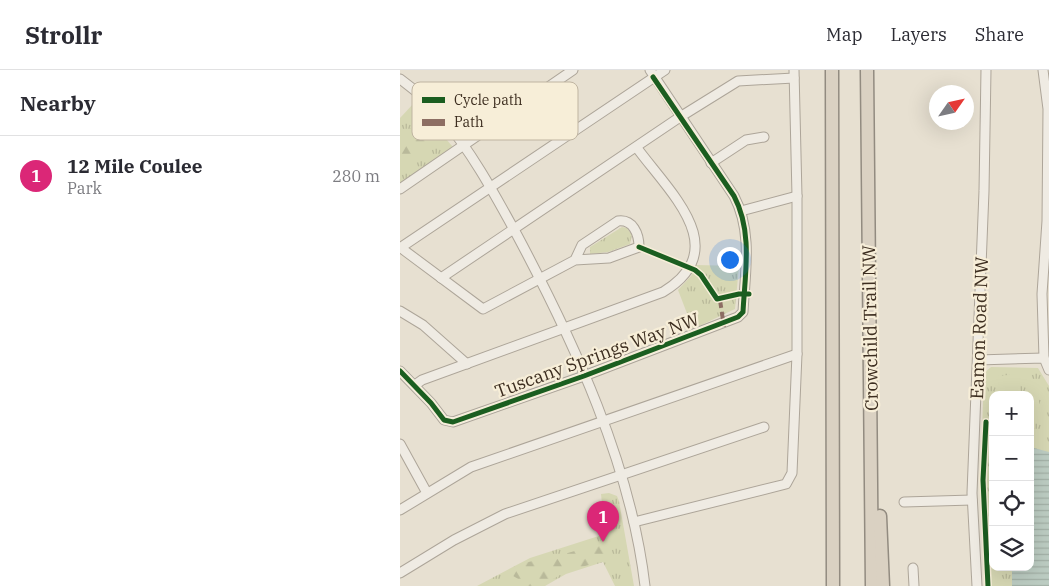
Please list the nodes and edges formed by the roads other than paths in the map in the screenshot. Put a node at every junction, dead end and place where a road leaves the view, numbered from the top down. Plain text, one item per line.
1 (573, 70) edge
2 (665, 70) edge
3 (832, 70) edge
4 (867, 70) edge
5 (986, 70) edge
6 (1043, 70) edge
7 (652, 74) edge
8 (794, 74) edge
9 (400, 79) edge
10 (555, 82) edge
11 (412, 90) edge
12 (680, 117) junction
13 (578, 126) edge
14 (764, 137) dead end
15 (460, 140) edge
16 (469, 140) edge
17 (557, 140) edge
18 (463, 144) junction
19 (637, 148) junction
20 (712, 163) junction
21 (490, 187) junction
22 (400, 188) edge
23 (797, 196) junction
24 (741, 211) junction
25 (1048, 221) edge
26 (514, 229) junction
27 (401, 248) edge
28 (575, 260) junction
29 (441, 278) junction
30 (540, 278) junction
31 (400, 311) edge
32 (564, 329) junction
33 (797, 354) junction
34 (1044, 358) junction
35 (978, 360) junction
36 (467, 364) junction
37 (1049, 370) edge
38 (400, 371) edge
39 (584, 376) junction
40 (416, 385) junction
41 (602, 423) junction
42 (764, 427) dead end
43 (400, 444) edge
44 (872, 447) junction
45 (620, 475) junction
46 (427, 493) junction
47 (972, 500) junction
48 (904, 502) dead end
49 (400, 510) edge
50 (634, 522) junction
51 (913, 568) dead end
52 (401, 571) edge
53 (645, 586) edge
54 (833, 586) edge
55 (872, 586) edge
56 (882, 586) edge
57 (914, 586) edge
58 (977, 586) edge

1 - 10 street
2 - 7 street
3 - 54 highway, Crowchild Trail NW
4 - 44 highway, Crowchild Trail NW
5 - 35 street, Eamon Road NW
6 - 25 street
7 - 12 street, Tuscany Springs Way NW
7 - 13 street
8 - 12 street
8 - 23 street
9 - 11 street
12 - 19 street
12 - 20 street, Tuscany Springs Way NW
14 - 20 street
15 - 18 street
16 - 18 street
17 - 21 street
18 - 21 street
18 - 22 street
19 - 26 street
19 - 32 street
20 - 24 street, Tuscany Springs Way NW
21 - 26 street
21 - 27 street
23 - 24 street
23 - 33 street
24 - 39 street, Tuscany Springs Way NW
25 - 34 street
26 - 29 street
26 - 30 street
27 - 29 street
28 - 28 street
28 - 30 street
29 - 30 street
30 - 32 street
31 - 36 street
32 - 36 street
32 - 39 street
33 - 41 street
33 - 50 street
34 - 35 street
34 - 37 street
35 - 47 street, Eamon Road NW
36 - 40 street
38 - 40 street, Tuscany Springs Way NW
39 - 40 street, Tuscany Springs Way NW
39 - 41 street
41 - 45 street
41 - 46 street
42 - 45 street
43 - 46 street
44 - 55 highway, Crowchild Trail NW
44 - 56 highway
45 - 50 street
45 - 52 street
46 - 49 street
47 - 48 street
47 - 58 street, Eamon Road NW
50 - 53 street
51 - 57 street

